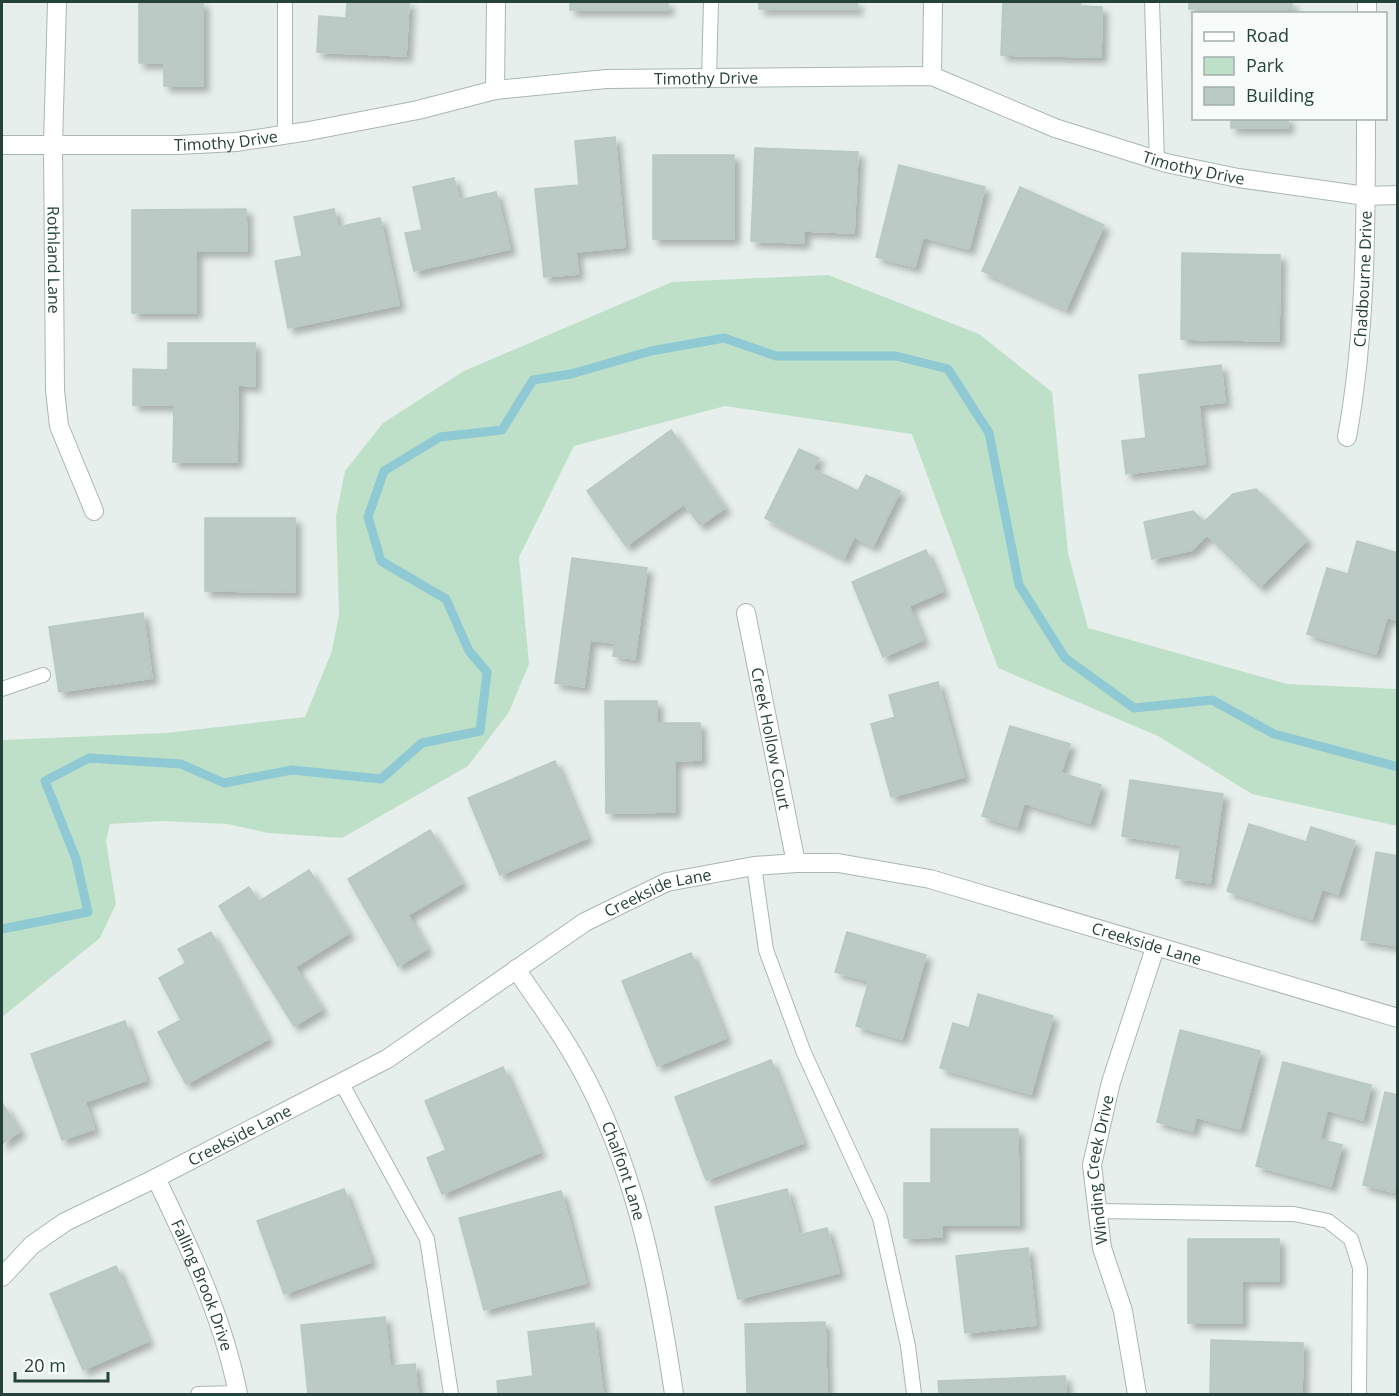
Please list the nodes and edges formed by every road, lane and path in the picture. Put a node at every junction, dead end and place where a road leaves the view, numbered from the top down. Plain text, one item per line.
1 (57, 2) edge
2 (285, 2) edge
3 (496, 2) edge
4 (711, 2) edge
5 (933, 2) edge
6 (1152, 2) edge
7 (932, 76) junction
8 (709, 78) junction
9 (495, 90) junction
10 (1366, 120) edge
11 (285, 135) junction
12 (2, 145) edge
13 (54, 145) junction
14 (1157, 161) junction
15 (1398, 195) edge
16 (1366, 196) junction
17 (1347, 437) dead end
18 (94, 511) dead end
19 (746, 613) dead end
20 (43, 675) dead end
21 (2, 689) edge
22 (796, 863) junction
23 (754, 866) junction
24 (1155, 948) junction
25 (516, 969) junction
26 (1398, 1018) edge
27 (342, 1084) junction
28 (156, 1178) junction
29 (1096, 1212) junction
30 (2, 1277) edge
31 (237, 1394) edge
32 (198, 1395) edge
33 (451, 1395) edge
34 (674, 1395) edge
35 (914, 1395) edge
36 (1137, 1395) edge
37 (1359, 1395) edge

1 - 13 street, Rothland Lane
2 - 11 lane
3 - 9 street
4 - 8 lane
5 - 7 street
6 - 14 lane
7 - 8 street, Timothy Drive
7 - 14 street, Timothy Drive
8 - 9 street, Timothy Drive
9 - 11 street, Timothy Drive
10 - 16 street, Chadbourne Drive
11 - 13 street, Timothy Drive
12 - 13 street, Timothy Drive
13 - 18 street, Rothland Lane
14 - 16 street, Timothy Drive
15 - 16 street, Timothy Drive
16 - 17 street, Chadbourne Drive
19 - 22 street, Creek Hollow Court
20 - 21 lane
22 - 23 street, Creekside Lane
22 - 24 street, Creekside Lane
23 - 25 street, Creekside Lane
23 - 35 lane
24 - 26 street, Creekside Lane
24 - 29 street, Winding Creek Drive
25 - 27 street, Creekside Lane
25 - 34 street, Chalfont Lane
27 - 28 street, Creekside Lane
27 - 33 lane
28 - 30 street, Creekside Lane
28 - 31 street, Falling Brook Drive
29 - 36 street, Winding Creek Drive
29 - 37 lane
31 - 32 lane

